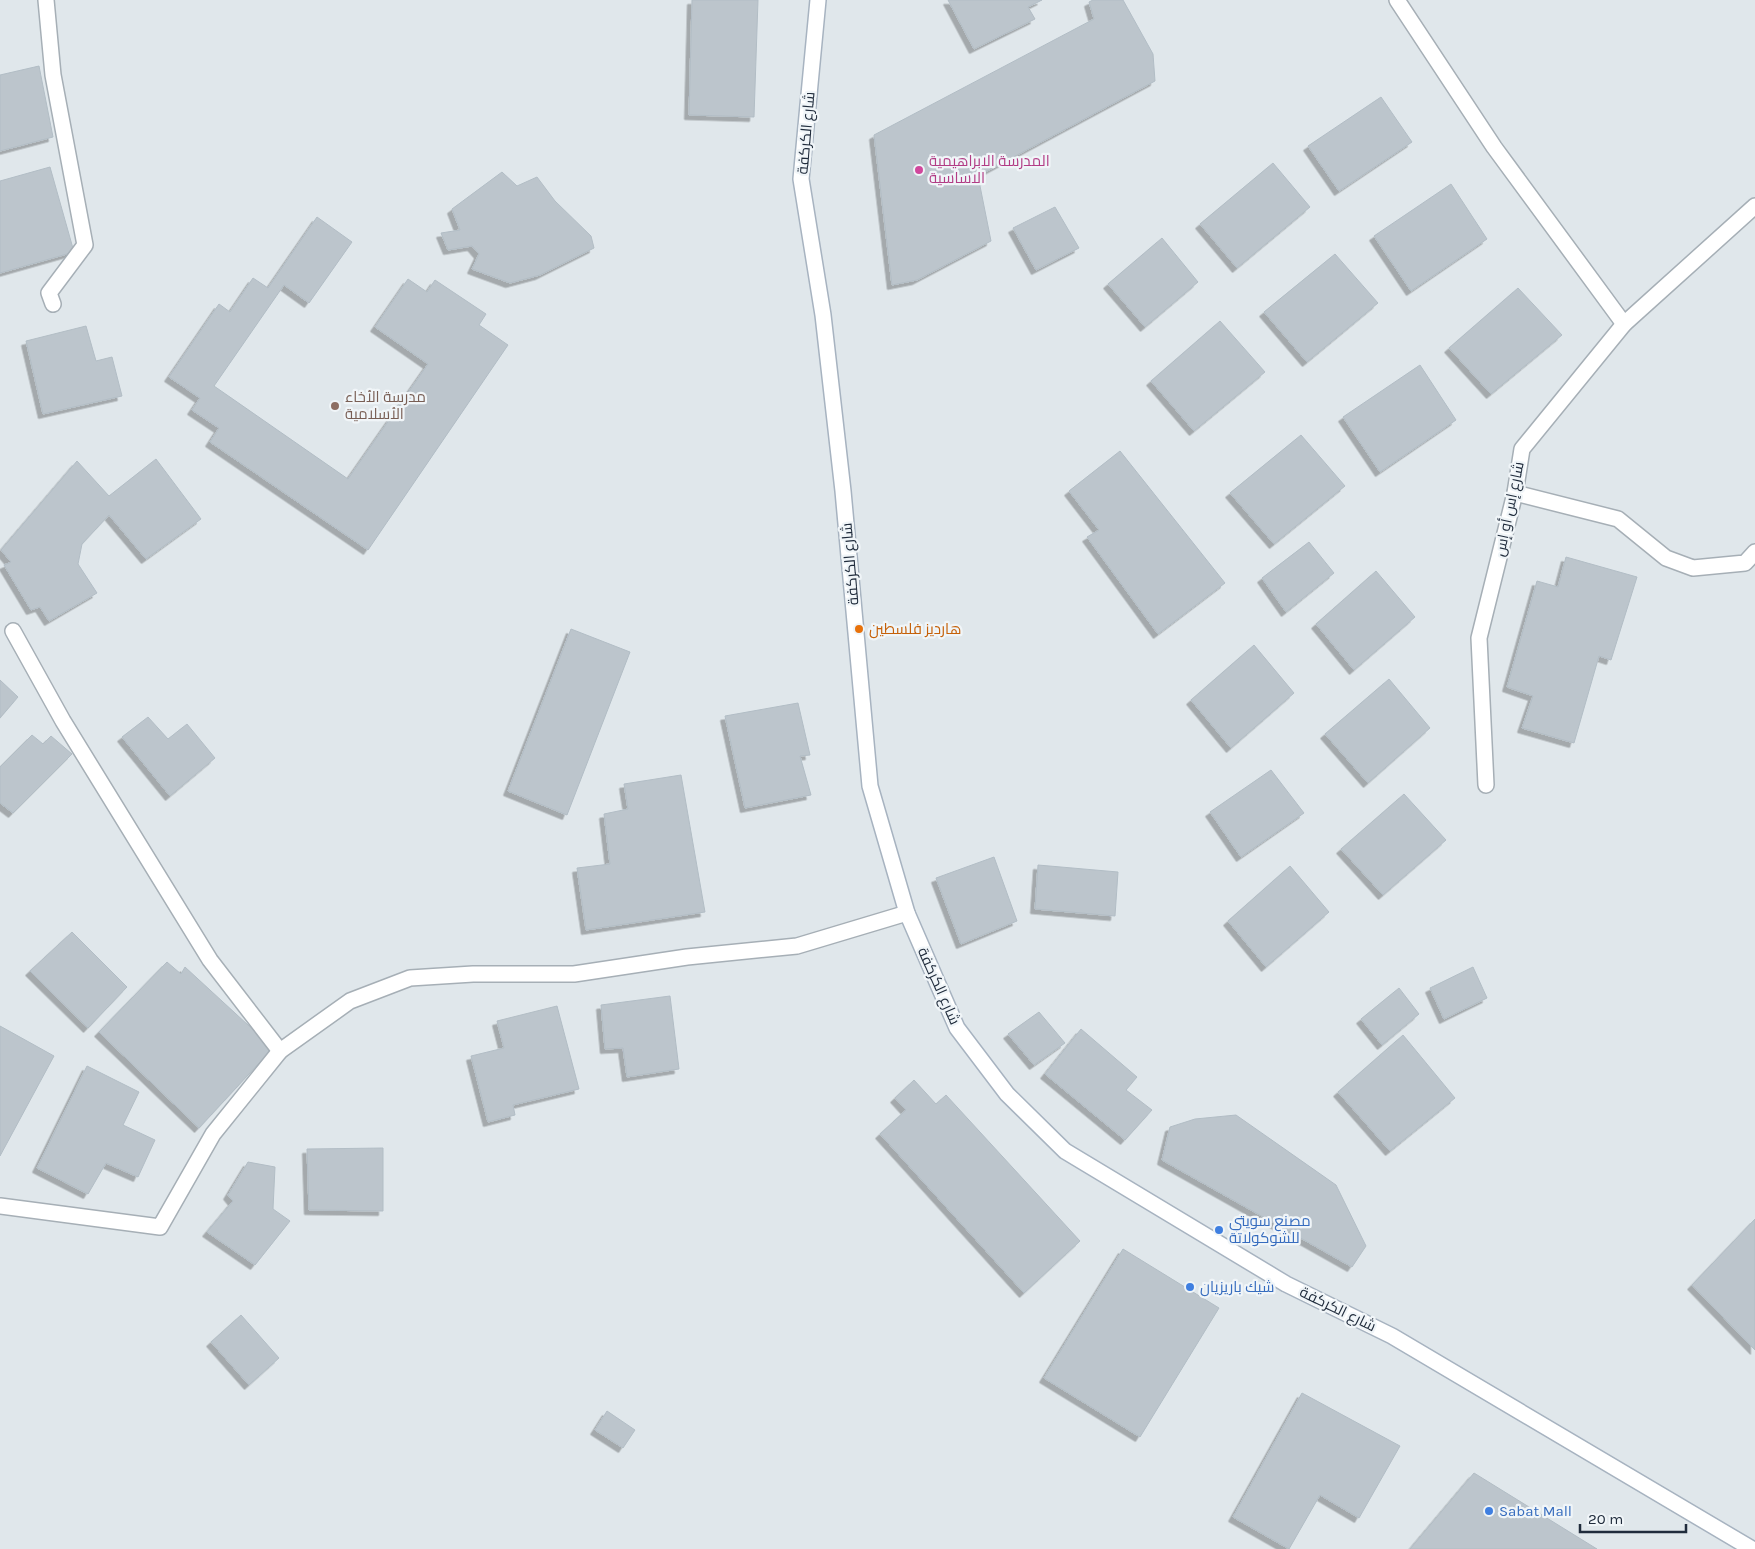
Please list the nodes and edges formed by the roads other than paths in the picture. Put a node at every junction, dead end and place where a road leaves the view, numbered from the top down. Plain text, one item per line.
1 (46, 0) edge
2 (818, 0) edge
3 (1397, 0) edge
4 (1755, 206) edge
5 (53, 304) dead end
6 (1624, 324) junction
7 (1516, 494) junction
8 (1755, 552) edge
9 (12, 631) dead end
10 (1486, 785) dead end
11 (907, 913) junction
12 (280, 1051) junction
13 (0, 1206) edge
14 (1752, 1549) edge

1 - 5 street
2 - 11 street, شارع الكركفة
3 - 6 street
4 - 6 street, شارع إس أو إس
6 - 7 street, شارع إس أو إس
7 - 8 street
7 - 10 street, شارع إس أو إس
9 - 12 street
11 - 12 street
11 - 14 street, شارع الكركفة
12 - 13 street

